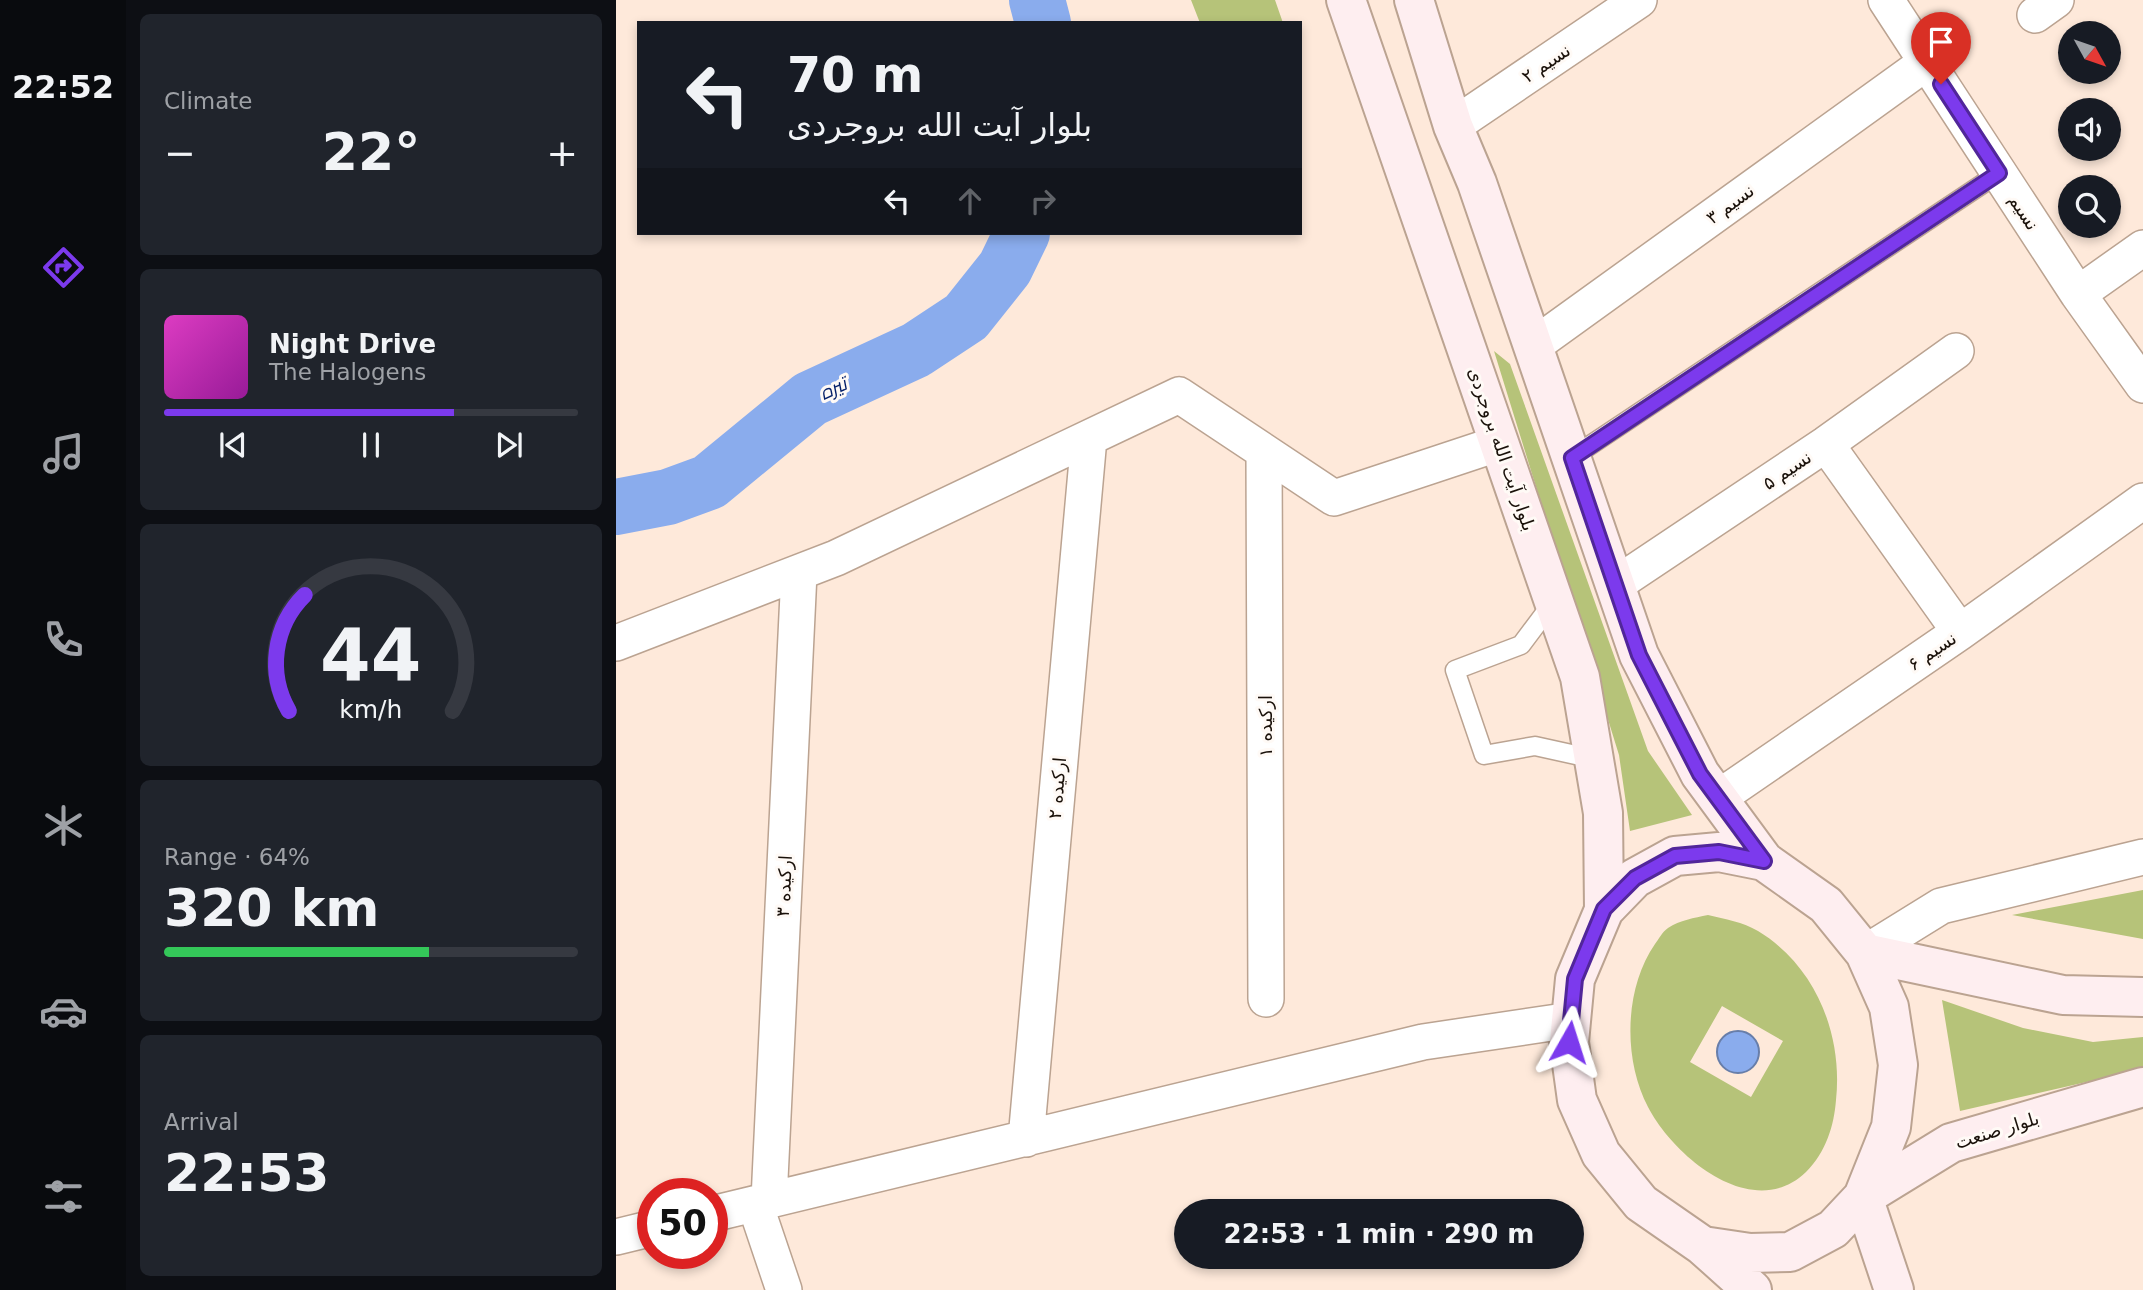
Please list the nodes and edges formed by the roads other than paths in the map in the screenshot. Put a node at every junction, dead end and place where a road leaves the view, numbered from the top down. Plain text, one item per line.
1 (1346, 0) edge
2 (1414, 0) edge
3 (1639, 0) edge
4 (1886, 0) edge
5 (1927, 62) junction
6 (1453, 126) junction
7 (1999, 173) junction
8 (2143, 248) edge
9 (2078, 294) junction
10 (1533, 346) junction
11 (1956, 351) dead end
12 (2143, 385) edge
13 (1088, 438) junction
14 (1500, 443) junction
15 (1826, 444) junction
16 (1264, 452) junction
17 (1572, 458) junction
18 (2143, 501) edge
19 (799, 573) junction
20 (1615, 585) junction
21 (1554, 601) junction
22 (1960, 632) junction
23 (616, 643) edge
24 (1594, 759) junction
25 (1718, 798) junction
26 (2143, 857) edge
27 (1764, 861) junction
28 (1604, 909) junction
29 (1865, 953) junction
30 (2143, 997) edge
31 (1266, 999) dead end
32 (1571, 1020) junction
33 (2143, 1087) edge
34 (1026, 1139) junction
35 (1863, 1198) junction
36 (762, 1202) junction
37 (728, 1210) edge
38 (637, 1232) edge
39 (616, 1237) edge
40 (1703, 1246) junction
41 (784, 1290) edge
42 (1752, 1290) edge
43 (1894, 1290) edge

1 - 14 main road, بلوار آیت الله بروجردی
2 - 6 main road
3 - 6 street, نسیم ۲
4 - 5 street, نسیم
5 - 7 street, نسیم
5 - 10 street, نسیم ۳
6 - 10 main road
7 - 9 street, نسیم
7 - 17 lane
8 - 9 street
9 - 12 street, نسیم
10 - 17 main road
11 - 15 street, نسیم ۵
13 - 16 street
13 - 19 street
13 - 34 street, ارکیده ۲
14 - 16 street
14 - 21 main road, بلوار آیت الله بروجردی
15 - 20 street, نسیم ۵
15 - 22 street
16 - 31 street, ارکیده ۱
17 - 20 main road
18 - 22 street, نسیم ۶
19 - 23 street
19 - 36 street, ارکیده ۳
20 - 25 main road
21 - 24 main road, بلوار آیت الله بروجردی
21 - 24 lane
22 - 25 street, نسیم ۶
24 - 28 main road, بلوار آیت الله بروجردی
25 - 27 main road
26 - 29 street
27 - 28 main road
27 - 29 main road
28 - 32 main road
29 - 30 main road
29 - 35 main road
32 - 34 street
32 - 40 main road
33 - 35 main road, بلوار صنعت
34 - 36 street
35 - 40 main road
35 - 43 main road
36 - 37 street
36 - 41 street
38 - 39 street
40 - 42 main road

